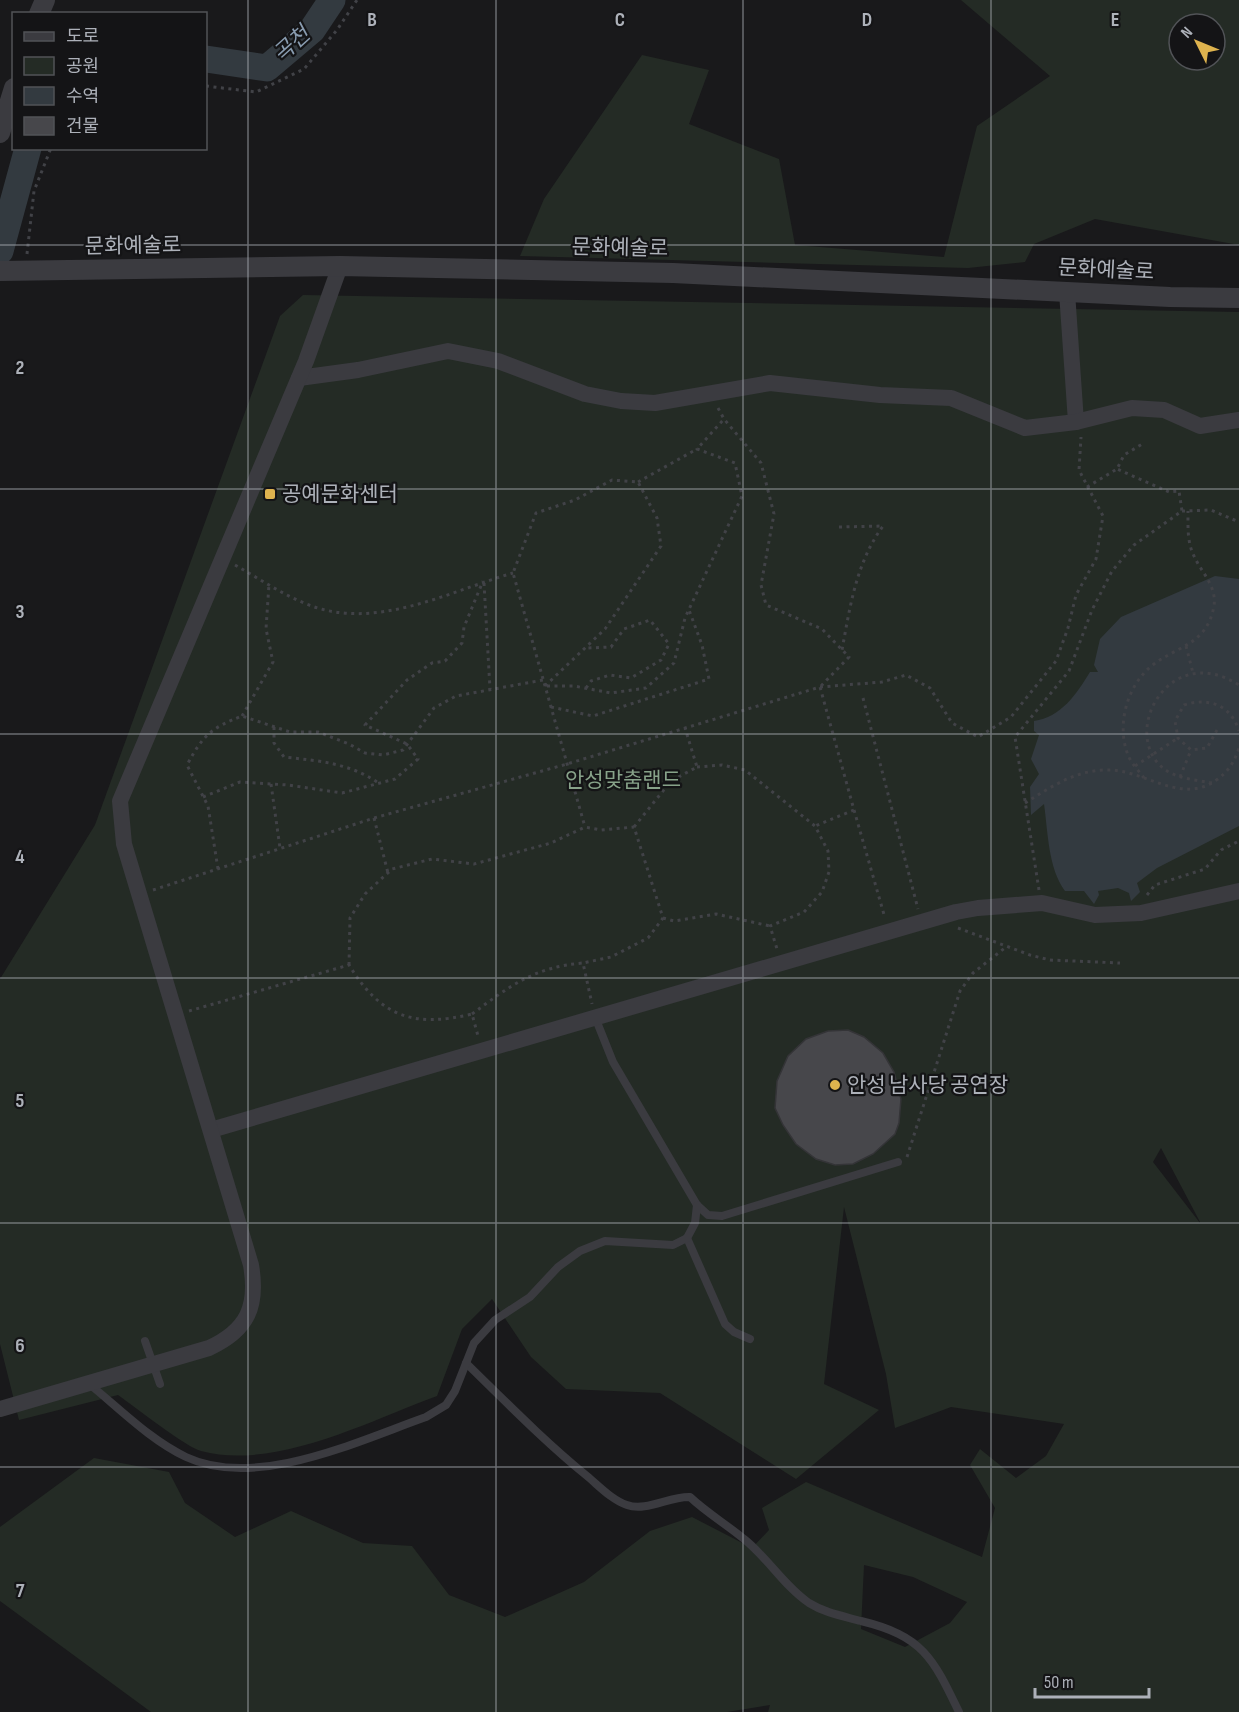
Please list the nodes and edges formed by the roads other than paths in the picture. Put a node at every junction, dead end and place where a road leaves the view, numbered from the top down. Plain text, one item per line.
1 (12, 94) edge
2 (0, 133) edge
3 (340, 266) junction
4 (15, 272) edge
5 (1067, 292) junction
6 (1239, 298) edge
7 (299, 378) junction
8 (1239, 420) edge
9 (1079, 422) junction
10 (1239, 891) edge
11 (595, 1017) junction
12 (212, 1130) junction
13 (898, 1162) road end
14 (697, 1205) junction
15 (687, 1238) junction
16 (750, 1339) dead end
17 (145, 1341) dead end
18 (153, 1363) junction
19 (466, 1363) junction
20 (88, 1383) junction
21 (160, 1384) dead end
22 (0, 1409) edge
23 (959, 1712) edge

1 - 2 street
3 - 4 street, 문화예술로
3 - 5 street, 문화예술로
3 - 7 street
5 - 6 street, 문화예술로
5 - 9 street
7 - 9 street
7 - 12 street
8 - 9 street
10 - 11 street
11 - 12 street
11 - 14 lane
12 - 18 street
13 - 14 lane
14 - 15 lane
15 - 16 lane
15 - 19 lane
17 - 18 lane
18 - 20 street
18 - 21 lane
19 - 20 lane
19 - 23 lane
20 - 22 street

